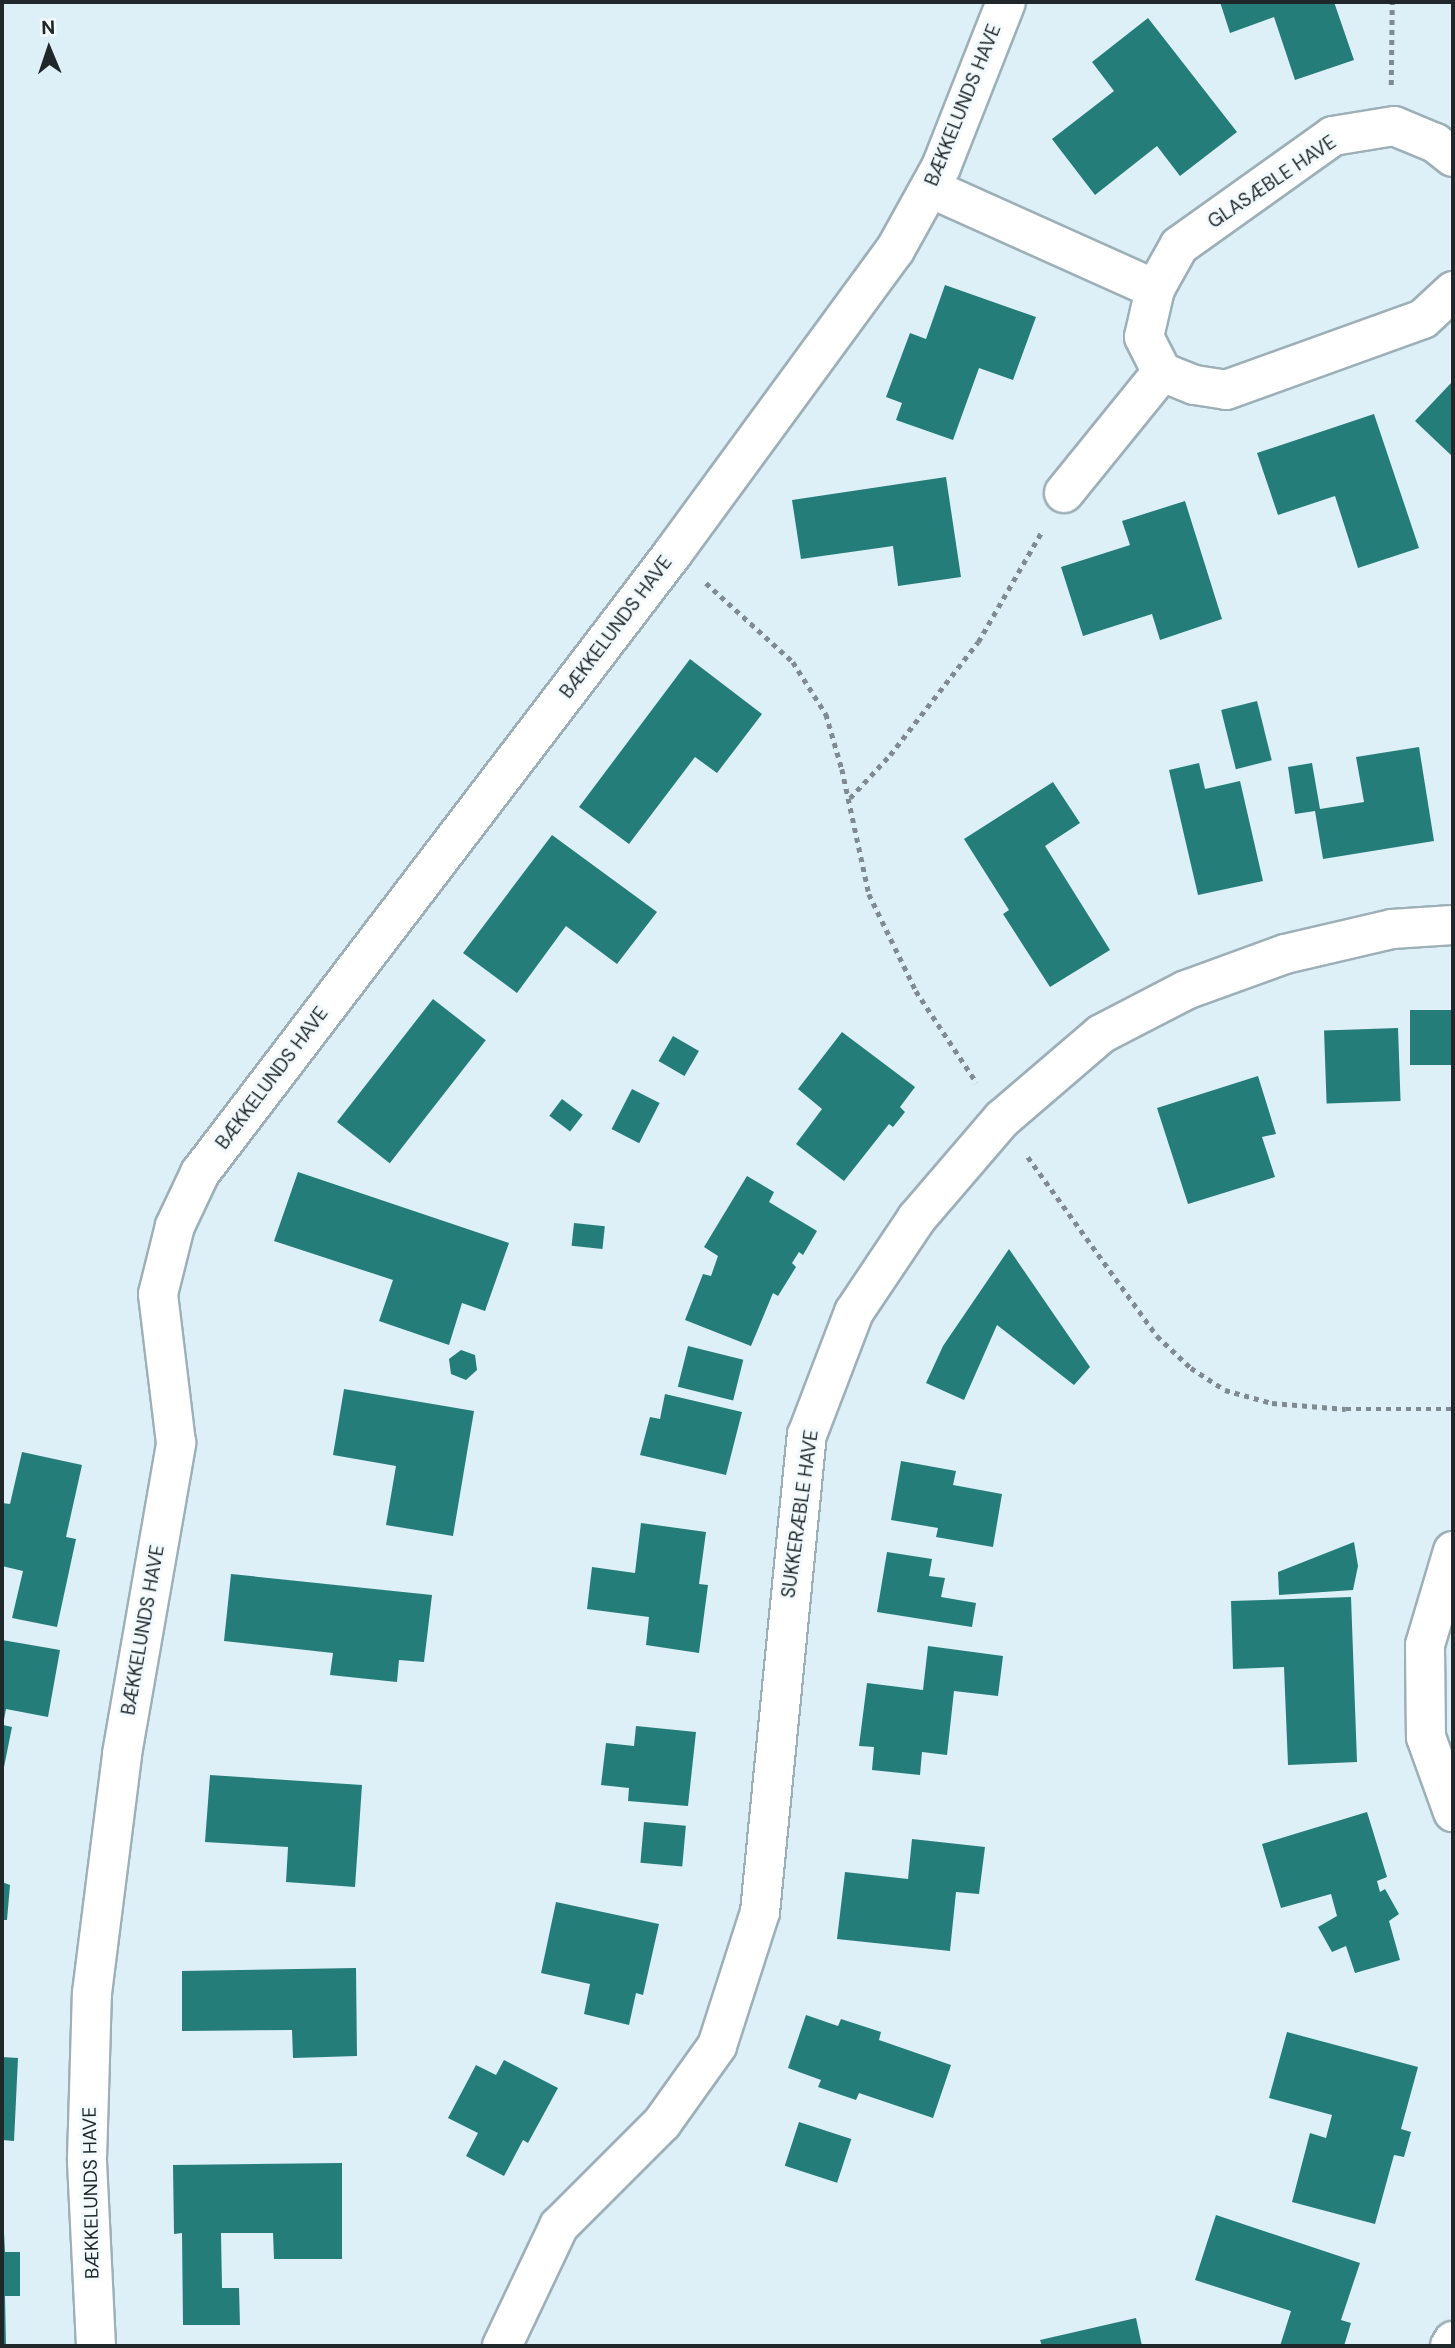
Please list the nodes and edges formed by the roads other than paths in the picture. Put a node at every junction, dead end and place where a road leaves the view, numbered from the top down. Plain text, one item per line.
1 (1006, 2) edge
2 (1453, 157) edge
3 (930, 188) junction
4 (1155, 289) junction
5 (1453, 291) edge
6 (1162, 372) junction
7 (1064, 493) road end
8 (1453, 925) edge
9 (1453, 1551) edge
10 (1453, 1812) edge
11 (1453, 2341) edge
12 (96, 2346) edge
13 (502, 2346) edge
14 (1450, 2346) edge

1 - 3 street, BÆKKELUNDS HAVE
2 - 4 street, GLASÆBLE HAVE
3 - 4 street
3 - 12 street, BÆKKELUNDS HAVE
4 - 6 street, GLASÆBLE HAVE
5 - 6 street
6 - 7 street
8 - 13 street, SUKKERÆBLE HAVE
9 - 10 street
11 - 14 street

